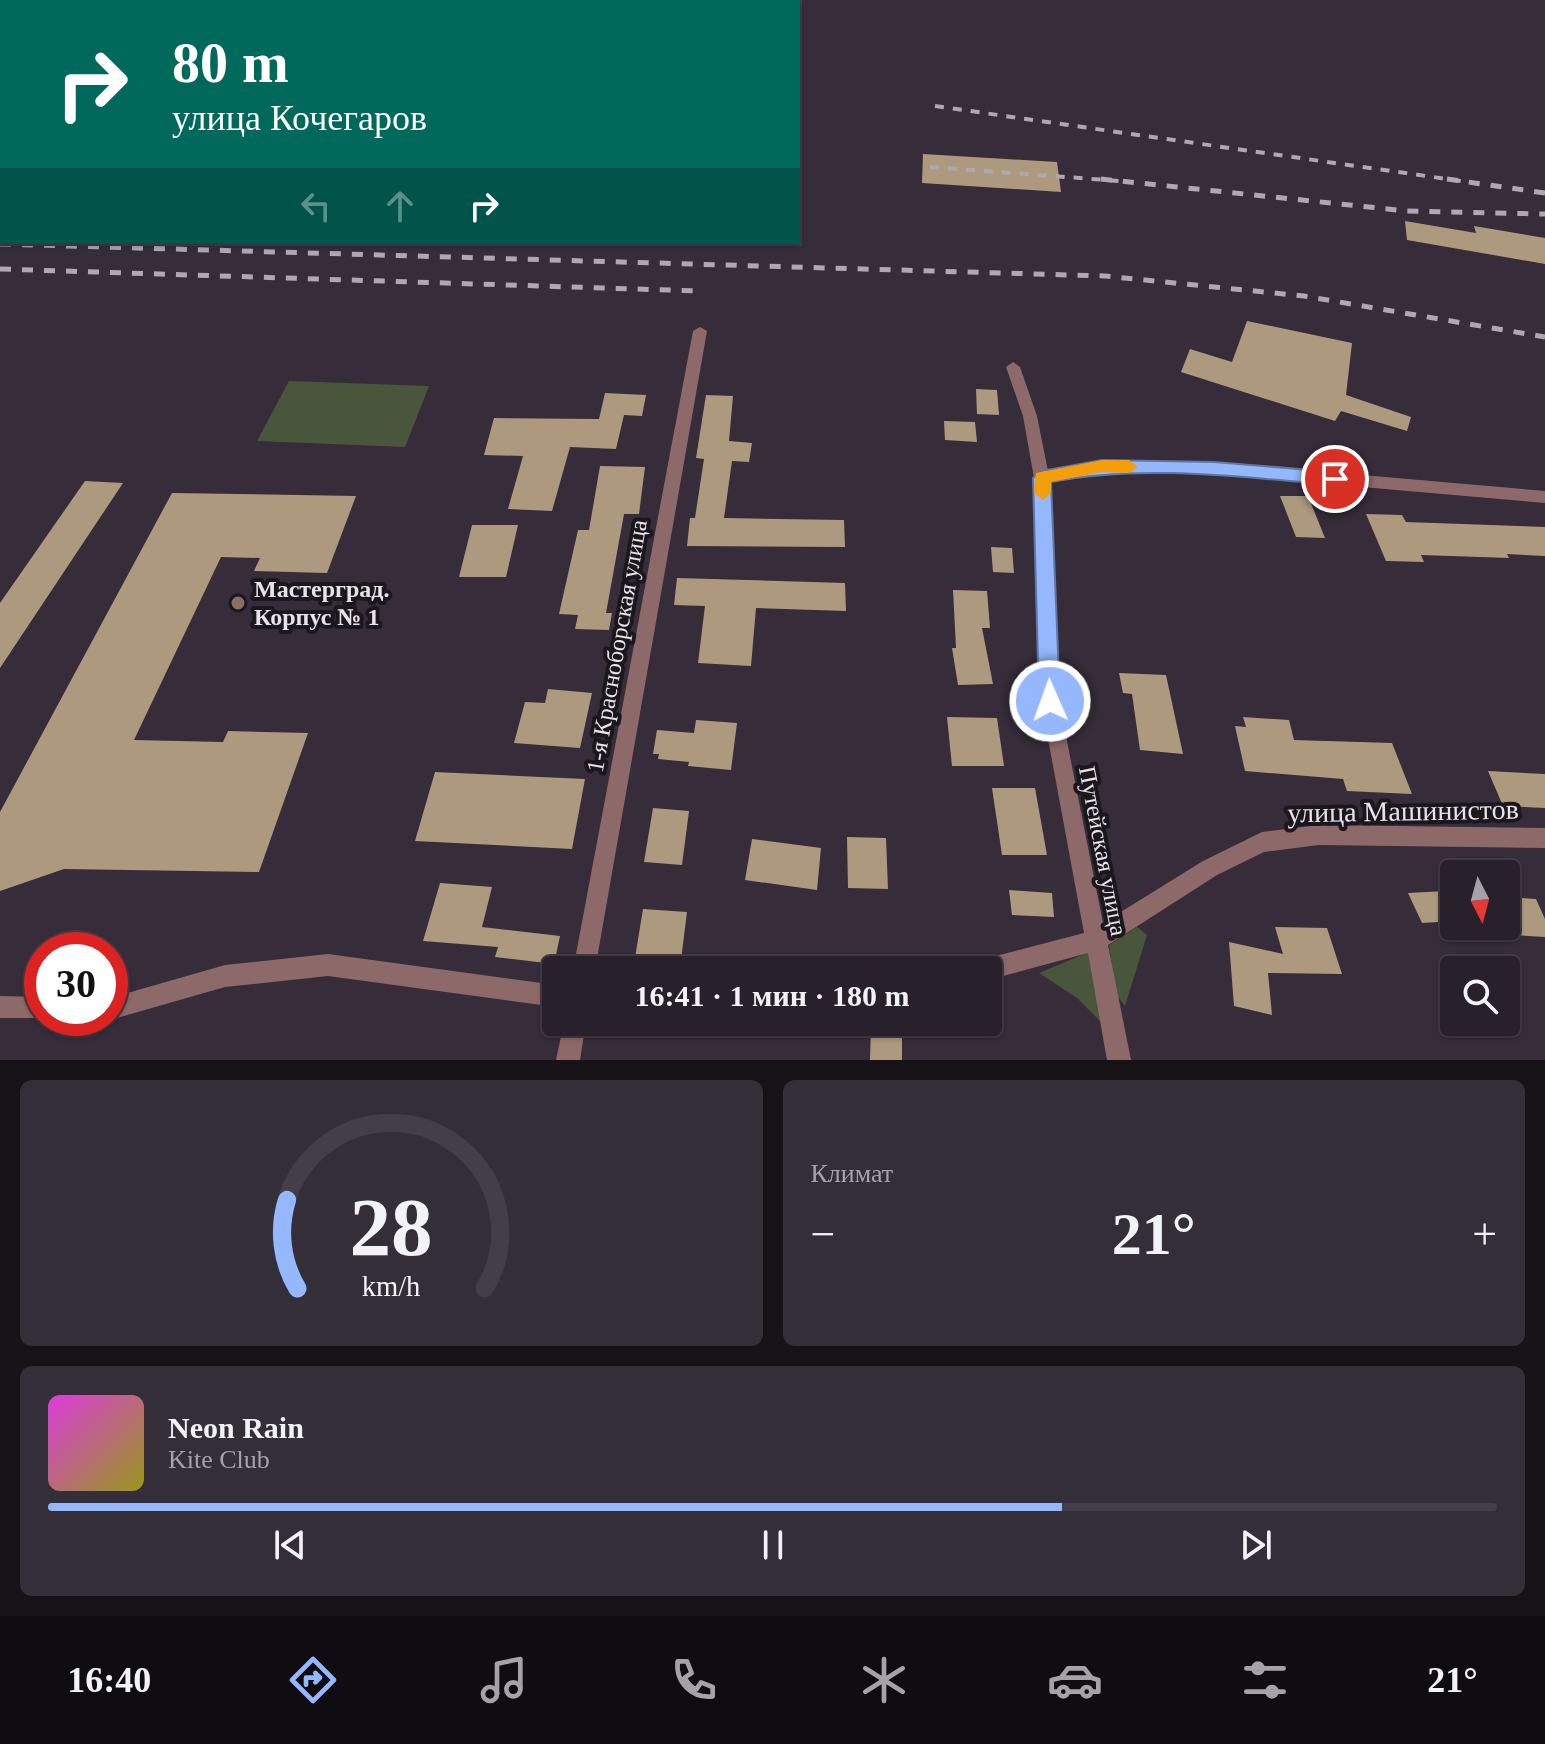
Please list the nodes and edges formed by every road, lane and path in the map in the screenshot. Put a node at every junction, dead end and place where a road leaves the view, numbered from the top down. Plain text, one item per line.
1 (700, 331) dead end
2 (1013, 367) dead end
3 (1042, 478) junction
4 (1545, 497) edge
5 (1545, 838) edge
6 (1096, 940) junction
7 (587, 956) edge
8 (1002, 965) edge
9 (542, 994) edge
10 (128, 1004) edge
11 (0, 1007) edge
12 (24, 1008) edge
13 (572, 1036) edge
14 (568, 1060) edge
15 (1119, 1060) edge

1 - 7 street, 1-я Красноборская улица
2 - 3 street, Путейская улица
3 - 4 street
3 - 6 street, Путейская улица
5 - 6 street, улица Машинистов
6 - 8 street, улица Машинистов
6 - 15 street, Путейская улица
9 - 10 street
11 - 12 street
13 - 14 street

